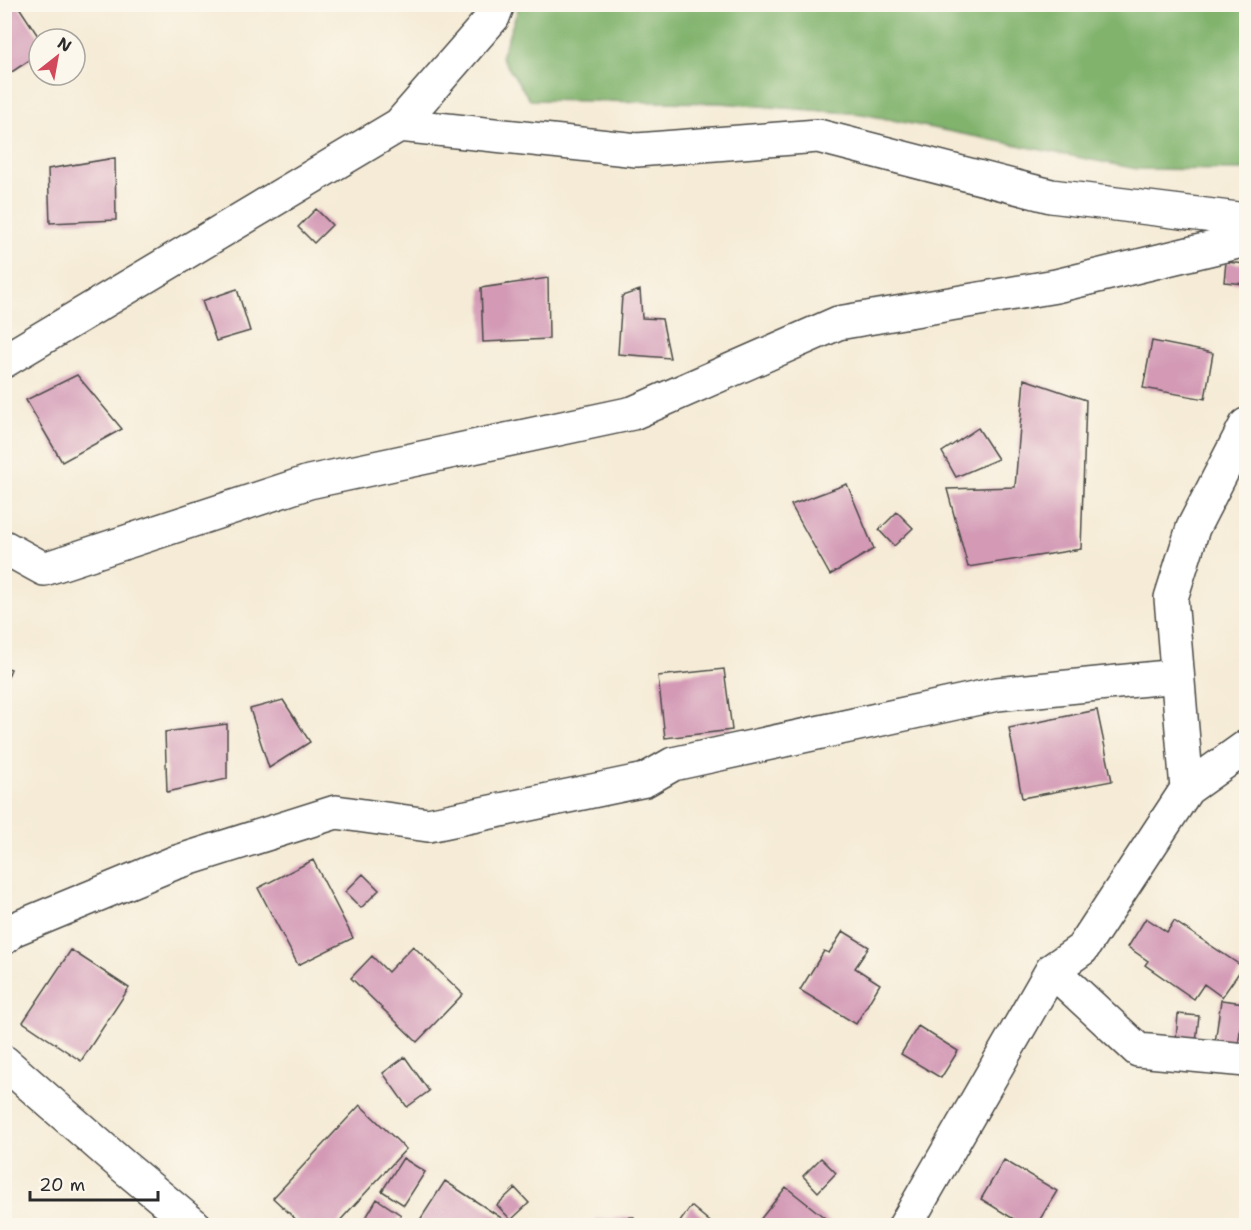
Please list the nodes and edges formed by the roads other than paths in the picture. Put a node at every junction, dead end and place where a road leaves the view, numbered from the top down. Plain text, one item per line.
1 (498, 4) edge
2 (399, 125) junction
3 (1246, 220) edge
4 (1246, 240) edge
5 (4, 362) edge
6 (1246, 425) edge
7 (4, 547) edge
8 (1177, 676) junction
9 (1246, 747) edge
10 (1187, 789) junction
11 (4, 938) edge
12 (1052, 970) junction
13 (1246, 1060) edge
14 (4, 1062) edge
15 (195, 1226) edge
16 (905, 1226) edge

1 - 2 street
2 - 3 street
2 - 5 street
4 - 7 street
6 - 8 street
8 - 10 street
8 - 11 street
9 - 10 street
10 - 12 street
12 - 13 street
12 - 16 street
14 - 15 street

